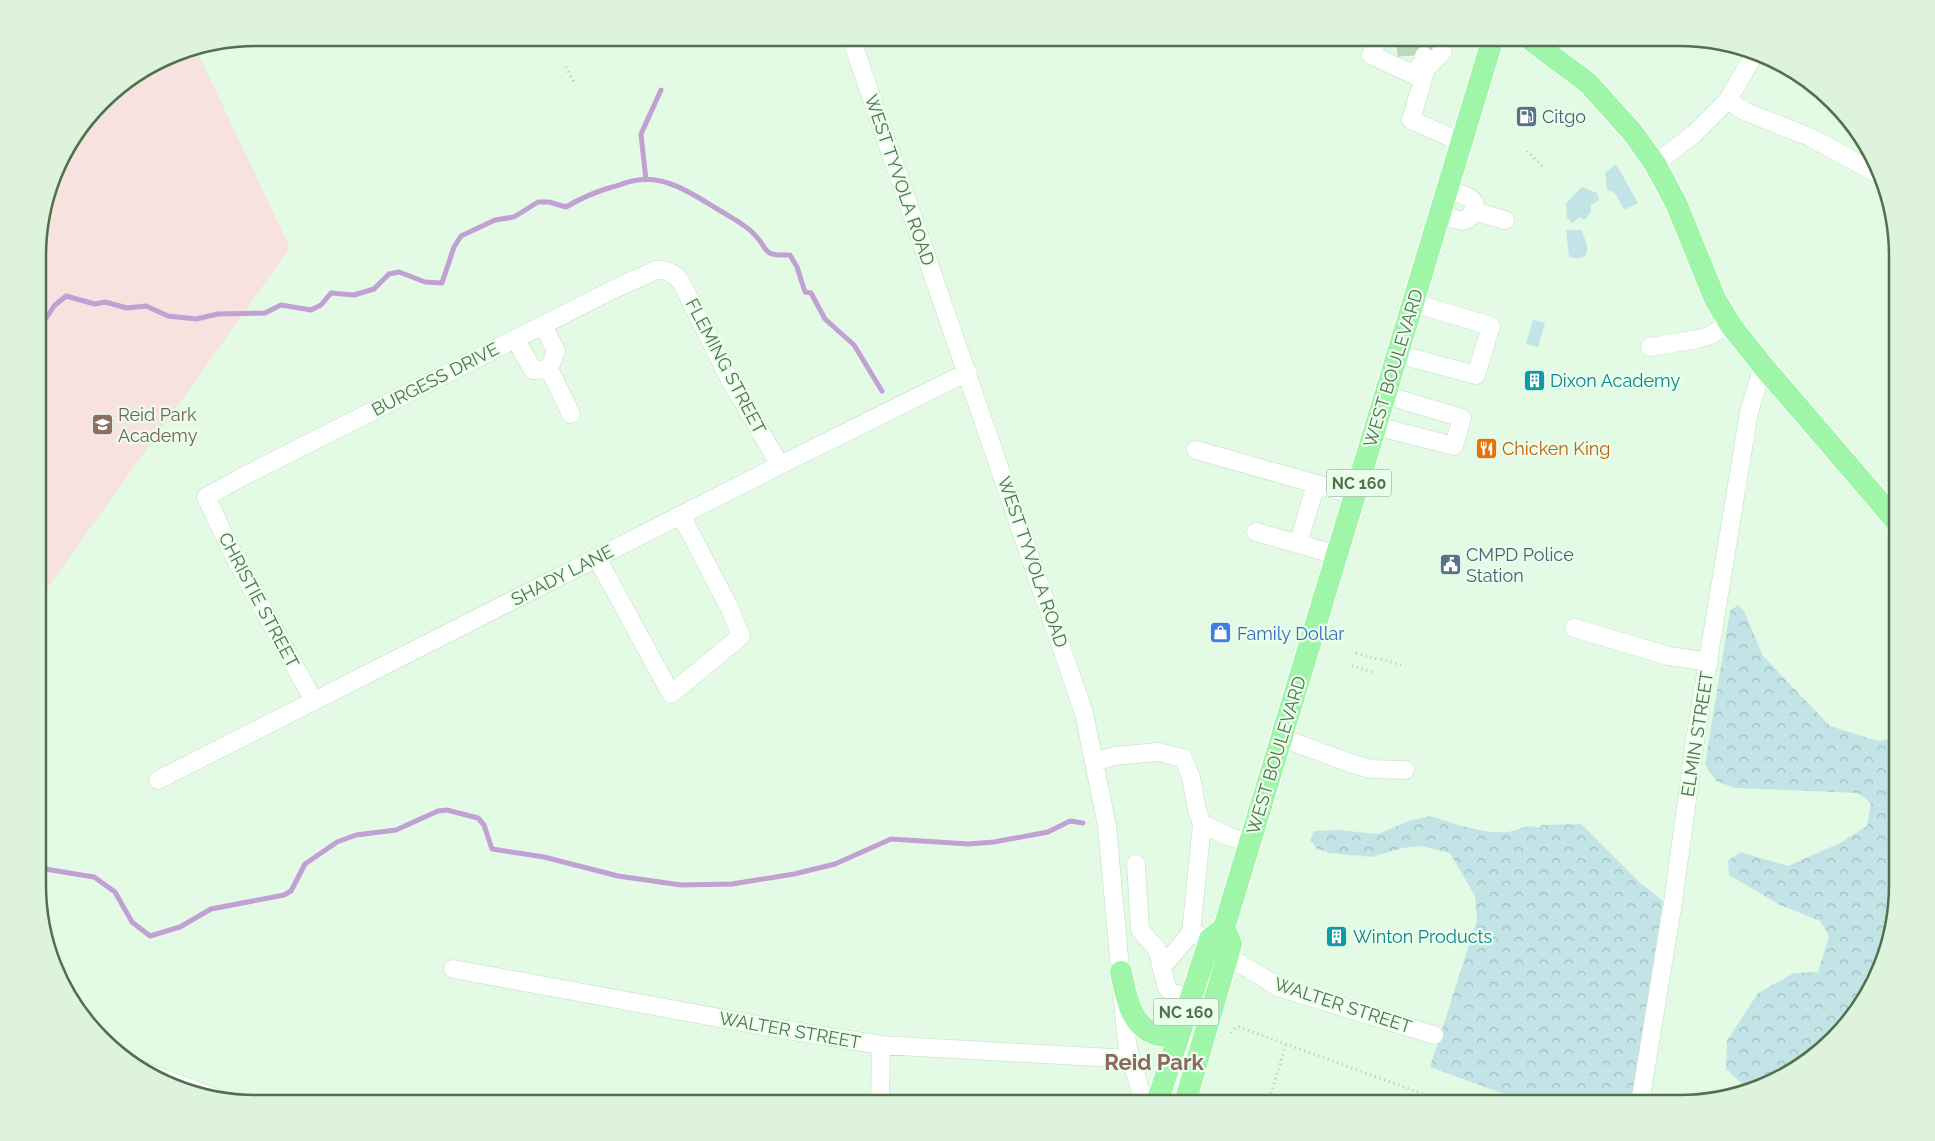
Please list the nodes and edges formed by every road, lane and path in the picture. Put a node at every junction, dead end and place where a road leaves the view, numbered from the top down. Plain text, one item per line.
1 (392, 46) edge
2 (854, 46) edge
3 (1375, 46) edge
4 (1491, 46) edge
5 (1539, 46) edge
6 (395, 50) dead end
7 (1443, 51) dead end
8 (1751, 59) edge
9 (1407, 61) dead end
10 (566, 67) dead end
11 (1424, 68) junction
12 (576, 85) dead end
13 (1728, 100) junction
14 (1461, 142) junction
15 (1527, 151) dead end
16 (1655, 164) junction
17 (1542, 166) dead end
18 (1870, 170) edge
19 (1447, 188) junction
20 (1473, 211) junction
21 (1439, 216) junction
22 (1505, 220) dead end
23 (668, 271) joint
24 (1413, 303) junction
25 (1730, 323) junction
26 (543, 325) junction
27 (515, 339) junction
28 (1650, 346) dead end
29 (1397, 354) junction
30 (1763, 366) junction
31 (549, 370) junction
32 (968, 372) junction
33 (1385, 395) junction
34 (571, 414) dead end
35 (1376, 426) junction
36 (1196, 450) dead end
37 (780, 465) junction
38 (1316, 484) junction
39 (1355, 496) junction
40 (206, 497) joint
41 (1889, 513) edge
42 (681, 515) junction
43 (1256, 532) dead end
44 (1298, 544) junction
45 (1337, 555) junction
46 (597, 558) junction
47 (1574, 628) dead end
48 (1356, 653) dead end
49 (1709, 662) junction
50 (1352, 666) dead end
51 (1405, 666) dead end
52 (1376, 673) dead end
53 (314, 701) junction
54 (1282, 738) junction
55 (1094, 762) junction
56 (1405, 770) dead end
57 (158, 780) dead end
58 (1202, 824) junction
59 (1250, 842) junction
60 (1136, 864) dead end
61 (1209, 933) junction
62 (1227, 960) junction
63 (1162, 968) junction
64 (453, 969) dead end
65 (1121, 972) junction
66 (1191, 998) junction
67 (1231, 1033) dead end
68 (1434, 1035) dead end
69 (1179, 1036) junction
70 (1286, 1044) junction
71 (881, 1045) junction
72 (1131, 1060) junction
73 (880, 1095) edge
74 (1142, 1095) edge
75 (1160, 1095) edge
76 (1187, 1095) edge
77 (1270, 1095) edge
78 (1426, 1095) edge
79 (1641, 1095) edge

1 - 6 path
2 - 32 street, WEST TYVOLA ROAD
3 - 11 street
4 - 14 main road, WEST BOULEVARD / NC 160
5 - 16 main road
7 - 11 street
8 - 13 street
9 - 11 street
10 - 12 path
11 - 14 street
13 - 16 street
13 - 18 street
14 - 19 main road, WEST BOULEVARD / NC 160
15 - 17 path
16 - 25 main road
19 - 20 street
19 - 21 main road, WEST BOULEVARD / NC 160
20 - 21 street
20 - 22 street
21 - 24 main road, WEST BOULEVARD / NC 160
23 - 26 street, BURGESS DRIVE
23 - 37 street, FLEMING STREET
24 - 29 main road, WEST BOULEVARD / NC 160
24 - 29 street
25 - 28 street
25 - 30 main road
26 - 27 street, BURGESS DRIVE
26 - 31 street
27 - 31 street
27 - 40 street, BURGESS DRIVE
29 - 33 main road, WEST BOULEVARD / NC 160
30 - 41 main road
30 - 49 street, ELMIN STREET
31 - 34 street
32 - 37 street, SHADY LANE
32 - 55 street, WEST TYVOLA ROAD
33 - 35 main road, WEST BOULEVARD / NC 160
33 - 35 street
35 - 39 main road, WEST BOULEVARD / NC 160
36 - 38 street
37 - 42 street, SHADY LANE
38 - 39 street
38 - 44 street
39 - 45 main road, WEST BOULEVARD / NC 160
40 - 53 street, CHRISTIE STREET
42 - 46 street, SHADY LANE
42 - 46 street
43 - 44 street
44 - 45 street
45 - 54 main road, WEST BOULEVARD / NC 160
46 - 53 street, SHADY LANE
47 - 49 street
48 - 51 path
49 - 79 street, ELMIN STREET
50 - 52 path
53 - 57 street, SHADY LANE
54 - 56 street
54 - 59 main road, WEST BOULEVARD / NC 160
55 - 58 street
55 - 65 street, WEST TYVOLA ROAD
58 - 59 street
58 - 61 street
59 - 61 main road, WEST BOULEVARD / NC 160
60 - 63 street
61 - 62 main road, WEST BOULEVARD / NC 160
61 - 63 street
61 - 66 main road, WEST BOULEVARD / NC 160
62 - 68 street, WALTER STREET
62 - 76 main road, WEST BOULEVARD / NC 160
63 - 66 street
64 - 71 street, WALTER STREET
65 - 69 main road
65 - 72 street, WEST TYVOLA ROAD
66 - 69 main road, WEST BOULEVARD / NC 160
67 - 70 path
69 - 75 main road, WEST BOULEVARD / NC 160
70 - 77 path
70 - 78 path
71 - 72 street, WALTER STREET
71 - 73 street
72 - 74 street, WEST TYVOLA ROAD

